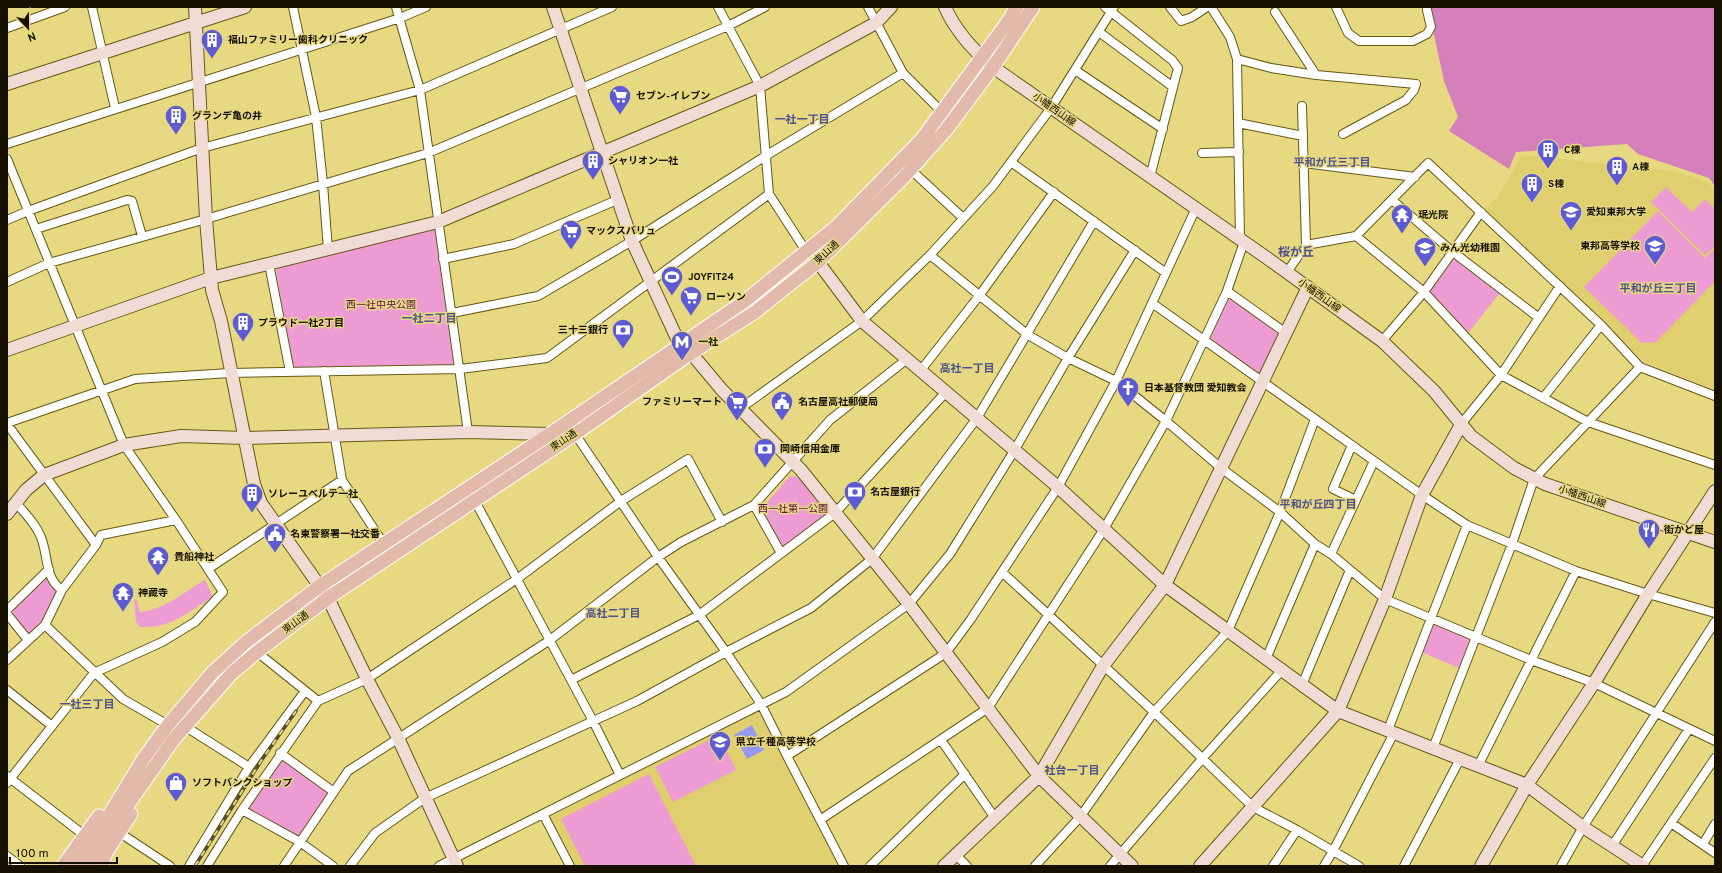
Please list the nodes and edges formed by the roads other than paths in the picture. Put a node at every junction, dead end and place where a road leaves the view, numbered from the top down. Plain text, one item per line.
1 (65, 7) edge
2 (92, 7) edge
3 (195, 7) edge
4 (245, 7) edge
5 (293, 7) edge
6 (396, 7) edge
7 (426, 7) edge
8 (553, 7) edge
9 (612, 7) edge
10 (718, 7) edge
11 (765, 7) edge
12 (868, 7) edge
13 (891, 7) edge
14 (945, 7) edge
15 (1017, 7) edge
16 (1033, 7) edge
17 (1170, 7) edge
18 (1207, 7) edge
19 (1211, 7) edge
20 (1336, 7) edge
21 (1110, 9) edge
22 (1427, 10) dead end
23 (1275, 12) dead end
24 (400, 18) junction
25 (196, 22) junction
26 (876, 23) junction
27 (728, 26) junction
28 (7, 28) edge
29 (560, 30) junction
30 (1099, 32) junction
31 (302, 50) junction
32 (102, 53) junction
33 (982, 58) junction
34 (1237, 59) junction
35 (993, 67) junction
36 (1075, 70) junction
37 (903, 72) junction
38 (1316, 75) junction
39 (199, 82) junction
40 (7, 84) edge
41 (760, 86) junction
42 (1173, 87) junction
43 (581, 88) junction
44 (420, 90) junction
45 (1302, 106) dead end
46 (115, 108) junction
47 (1051, 108) junction
48 (942, 112) junction
49 (316, 117) junction
50 (1238, 123) junction
51 (1163, 130) junction
52 (1343, 134) dead end
53 (1303, 136) junction
54 (7, 144) edge
55 (202, 148) junction
56 (1239, 152) junction
57 (428, 153) junction
58 (1202, 153) dead end
59 (602, 154) junction
60 (767, 155) junction
61 (7, 159) edge
62 (1011, 162) junction
63 (1304, 163) junction
64 (910, 169) junction
65 (1150, 177) junction
66 (1415, 177) junction
67 (323, 184) junction
68 (1054, 192) junction
69 (769, 194) junction
70 (617, 200) junction
71 (1392, 200) junction
72 (1196, 208) junction
73 (28, 211) junction
74 (1481, 212) junction
75 (963, 218) junction
76 (206, 219) junction
77 (7, 220) edge
78 (1094, 221) junction
79 (438, 222) junction
80 (36, 229) junction
81 (142, 236) junction
82 (1356, 236) junction
83 (1242, 240) junction
84 (632, 241) junction
85 (1306, 245) junction
86 (328, 250) junction
87 (1135, 250) junction
88 (806, 251) junction
89 (1453, 252) junction
90 (930, 255) junction
91 (443, 259) junction
92 (818, 262) junction
93 (49, 263) junction
94 (269, 264) junction
95 (1287, 272) junction
96 (1166, 273) junction
97 (211, 278) junction
98 (7, 282) edge
99 (651, 282) junction
100 (1560, 286) junction
101 (1308, 287) junction
102 (1227, 291) junction
103 (1424, 292) junction
104 (979, 296) junction
105 (1152, 303) junction
106 (452, 313) junction
107 (1539, 318) junction
108 (862, 321) junction
109 (1601, 325) junction
110 (74, 326) junction
111 (1286, 333) junction
112 (1028, 335) junction
113 (1204, 340) junction
114 (1382, 341) junction
115 (680, 345) junction
116 (7, 350) edge
117 (691, 354) junction
118 (1068, 358) junction
119 (907, 359) junction
120 (1640, 367) junction
121 (460, 369) junction
122 (921, 370) junction
123 (324, 371) junction
124 (290, 372) junction
125 (230, 373) junction
126 (1501, 375) junction
127 (1116, 381) junction
128 (1263, 382) junction
129 (101, 390) junction
130 (946, 392) junction
131 (1715, 396) edge
132 (1543, 398) junction
133 (741, 408) junction
134 (977, 418) junction
135 (1315, 419) junction
136 (1166, 421) junction
137 (567, 422) junction
138 (1588, 422) junction
139 (7, 423) edge
140 (1462, 423) junction
141 (468, 432) junction
142 (550, 434) junction
143 (575, 434) junction
144 (334, 435) junction
145 (245, 438) junction
146 (124, 445) junction
147 (1352, 445) junction
148 (1014, 451) junction
149 (793, 461) junction
150 (1374, 461) junction
151 (1715, 465) edge
152 (1221, 468) junction
153 (44, 476) junction
154 (1534, 479) junction
155 (342, 480) junction
156 (1058, 487) junction
157 (1715, 491) edge
158 (1422, 495) junction
159 (1356, 500) junction
160 (475, 501) junction
161 (621, 501) junction
162 (754, 505) junction
163 (10, 508) edge
164 (835, 512) junction
165 (1280, 512) junction
166 (176, 520) junction
167 (722, 522) junction
168 (276, 523) junction
169 (1467, 525) junction
170 (1104, 529) junction
171 (1688, 533) junction
172 (1715, 542) edge
173 (383, 543) junction
174 (1315, 544) junction
175 (1512, 544) junction
176 (96, 545) junction
177 (781, 553) junction
178 (1331, 554) junction
179 (658, 557) junction
180 (872, 559) junction
181 (49, 569) junction
182 (208, 569) junction
183 (1350, 570) junction
184 (1576, 571) junction
185 (1002, 572) junction
186 (518, 580) junction
187 (320, 586) junction
188 (1165, 586) junction
189 (62, 590) junction
190 (1648, 594) junction
191 (328, 598) junction
192 (1385, 599) junction
193 (909, 604) junction
194 (7, 610) edge
195 (1715, 613) edge
196 (7, 614) edge
197 (699, 615) junction
198 (1048, 615) junction
199 (1431, 617) junction
200 (1715, 622) edge
201 (45, 625) junction
202 (1228, 631) junction
203 (1475, 636) junction
204 (28, 640) junction
205 (550, 640) junction
206 (257, 652) junction
207 (726, 652) junction
208 (946, 653) junction
209 (1266, 659) junction
210 (7, 660) edge
211 (1531, 660) junction
212 (1103, 666) junction
213 (1282, 670) junction
214 (94, 673) junction
215 (367, 679) junction
216 (571, 680) junction
217 (1594, 684) junction
218 (1302, 685) junction
219 (7, 690) edge
220 (305, 691) junction
221 (318, 701) junction
222 (761, 704) junction
223 (988, 708) junction
224 (1338, 711) junction
225 (1154, 712) junction
226 (1655, 713) junction
227 (593, 721) junction
228 (168, 725) junction
229 (52, 726) junction
230 (186, 726) junction
231 (1690, 729) junction
232 (1391, 732) junction
233 (398, 738) junction
234 (174, 739) junction
235 (941, 740) junction
236 (1715, 741) edge
237 (1433, 748) junction
238 (280, 752) junction
239 (788, 756) junction
240 (1715, 758) edge
241 (1202, 759) junction
242 (1460, 759) junction
243 (1478, 766) junction
244 (249, 767) junction
245 (965, 774) junction
246 (620, 775) junction
247 (1039, 776) junction
248 (8, 779) edge
249 (1527, 785) junction
250 (334, 792) junction
251 (425, 798) junction
252 (1253, 807) junction
253 (242, 810) junction
254 (543, 814) junction
255 (1080, 817) junction
256 (995, 818) junction
257 (820, 820) junction
258 (1671, 823) junction
259 (1715, 824) edge
260 (1584, 826) junction
261 (1297, 830) junction
262 (120, 833) junction
263 (92, 841) junction
264 (300, 842) junction
265 (1703, 844) junction
266 (1612, 846) junction
267 (1333, 851) junction
268 (1715, 853) edge
269 (956, 855) junction
270 (1121, 855) junction
271 (7, 856) edge
272 (455, 862) edge
273 (20, 866) edge
274 (63, 866) edge
275 (78, 866) edge
276 (88, 866) edge
277 (101, 866) edge
278 (170, 866) edge
279 (188, 866) edge
280 (207, 866) edge
281 (284, 866) edge
282 (333, 866) edge
283 (350, 866) edge
284 (439, 866) edge
285 (569, 866) edge
286 (844, 866) edge
287 (870, 866) edge
288 (944, 866) edge
289 (967, 866) edge
290 (1035, 866) edge
291 (1110, 866) edge
292 (1132, 866) edge
293 (1200, 866) edge
294 (1274, 866) edge
295 (1324, 866) edge
296 (1359, 866) edge
297 (1404, 866) edge
298 (1481, 866) edge
299 (1561, 866) edge
300 (1642, 866) edge

1 - 28 street
2 - 32 street
3 - 25 street
4 - 25 street
5 - 31 street
6 - 24 street
7 - 24 street
8 - 29 street
9 - 29 street
10 - 27 street
11 - 27 street
12 - 26 street
13 - 26 street
14 - 33 street, 小幡西山線
15 - 33 main road, 東山通
16 - 35 main road, 東山通
17 - 18 street
19 - 34 street
20 - 22 street
21 - 30 street
21 - 42 street
23 - 38 street
24 - 31 street
24 - 44 street
25 - 32 street
25 - 39 street
26 - 37 street
26 - 41 street
27 - 41 street
27 - 43 street
29 - 43 street
29 - 44 street
30 - 36 street
30 - 42 street
31 - 39 street
31 - 49 street
32 - 40 street
32 - 46 street
33 - 35 street, 小幡西山線
33 - 48 main road, 東山通
34 - 38 street
34 - 50 street
35 - 47 street, 小幡西山線
35 - 64 main road, 東山通
36 - 47 street
36 - 51 street
37 - 48 street
37 - 60 street
38 - 52 street
39 - 46 street
39 - 55 street
41 - 59 street
41 - 60 street
42 - 51 street
43 - 57 street
43 - 59 street
44 - 49 street
44 - 57 street
45 - 53 street
46 - 54 street
47 - 62 street
47 - 65 street, 小幡西山線
48 - 88 main road, 東山通
49 - 55 street
49 - 67 street
50 - 53 street
50 - 56 street
51 - 65 street
53 - 63 street
55 - 73 street
55 - 76 street
56 - 58 street
56 - 83 street
57 - 67 street
57 - 79 street
59 - 70 street
59 - 79 street
60 - 69 street
60 - 84 street
61 - 73 street
62 - 68 street
62 - 75 street
63 - 66 street
63 - 85 street
64 - 75 street
64 - 92 main road, 東山通
65 - 72 street, 小幡西山線
66 - 71 street
66 - 74 street
67 - 76 street
67 - 86 street
68 - 78 street
68 - 104 street
69 - 88 street
69 - 99 street
70 - 84 street
70 - 91 street
71 - 82 street
71 - 89 street
72 - 83 street, 小幡西山線
72 - 96 street
73 - 77 street
73 - 80 street
74 - 89 street
74 - 100 street
75 - 90 street
76 - 81 street
76 - 97 street
78 - 87 street
78 - 112 street
79 - 86 street
79 - 91 street
80 - 81 street
80 - 93 street
81 - 93 street
82 - 85 street
82 - 103 street
83 - 95 street, 小幡西山線
83 - 102 street
84 - 99 street
84 - 106 street
85 - 95 street
86 - 94 street
87 - 96 street
87 - 118 street
88 - 115 main road, 東山通
89 - 103 street
89 - 107 street
90 - 104 street
90 - 108 street
91 - 106 street
92 - 108 street
92 - 117 main road, 東山通
93 - 98 street
93 - 110 street
94 - 97 street
94 - 124 street
95 - 101 street, 小幡西山線
96 - 105 street
97 - 110 street
97 - 125 street
99 - 115 street
99 - 121 street
100 - 107 street
100 - 109 street
101 - 111 street
101 - 114 street, 小幡西山線
102 - 111 street
102 - 113 street
103 - 114 street
103 - 126 street
104 - 112 street
104 - 122 street
105 - 113 street
105 - 127 street
106 - 121 street
107 - 126 street
108 - 119 street
108 - 133 street
109 - 120 street
109 - 132 street
110 - 116 street
110 - 129 street
111 - 128 street
112 - 118 street
112 - 134 street
113 - 128 street
113 - 136 street
114 - 140 street, 小幡西山線
115 - 117 street
115 - 137 main road, 東山通
117 - 133 street
117 - 143 main road, 東山通
118 - 127 street
118 - 148 street
119 - 122 street
119 - 149 street
120 - 131 street
120 - 138 street
121 - 123 street
121 - 141 street
122 - 130 street
123 - 124 street
123 - 144 street
124 - 125 street
125 - 129 street
125 - 145 street
126 - 132 street
126 - 140 street
127 - 136 street
127 - 156 street
128 - 135 street
128 - 152 street
129 - 139 street
129 - 146 street
130 - 134 street
130 - 164 street
132 - 138 street
133 - 149 street
134 - 148 street
134 - 180 street
135 - 147 street
135 - 165 street
136 - 152 street
136 - 170 street
137 - 142 main road, 東山通
137 - 143 street
138 - 151 street
138 - 154 street
139 - 153 street
140 - 154 street, 小幡西山線
140 - 158 street
141 - 142 street
141 - 144 street
142 - 173 main road, 東山通
143 - 160 main road, 東山通
143 - 161 street
144 - 145 street
144 - 155 street
145 - 146 street
145 - 168 street
146 - 153 street
146 - 166 street
147 - 150 street
147 - 159 street
148 - 156 street
148 - 193 street
149 - 162 street
149 - 164 street
150 - 158 street
150 - 159 street
152 - 165 street
152 - 188 street
153 - 163 street
153 - 176 street
154 - 171 street, 小幡西山線
154 - 175 street
155 - 168 street
155 - 173 street
156 - 170 street
156 - 185 street
157 - 171 street
158 - 169 street
158 - 192 street
159 - 178 street
160 - 186 street
160 - 191 main road, 東山通
161 - 167 street
161 - 179 street
161 - 186 street
162 - 167 street
162 - 177 street
163 - 181 street
164 - 177 street
164 - 180 street
165 - 174 street
165 - 202 street
166 - 176 street
166 - 182 street
167 - 179 street
168 - 182 street
168 - 187 street
169 - 175 street
169 - 199 street
170 - 188 street
170 - 198 street
171 - 172 street, 小幡西山線
171 - 190 street
173 - 187 main road, 東山通
174 - 178 street
174 - 209 street
175 - 184 street
175 - 203 street
176 - 189 street
177 - 197 street
178 - 183 street
179 - 197 street
179 - 205 street
180 - 193 street
180 - 207 street
181 - 189 street
181 - 194 street
182 - 214 street
183 - 192 street
183 - 218 street
184 - 190 street
184 - 211 street
185 - 198 street
185 - 208 street
186 - 205 street
186 - 215 street
187 - 191 street
187 - 228 main road, 東山通
188 - 202 street
188 - 212 street
189 - 201 street
190 - 195 street
190 - 217 street
191 - 206 main road, 東山通
191 - 215 street
192 - 199 street
192 - 224 street
193 - 208 street
193 - 222 street
196 - 204 street
197 - 207 street
197 - 216 street
198 - 212 street
198 - 223 street
199 - 203 street
199 - 232 street
200 - 226 street
201 - 204 street
201 - 214 street
202 - 209 street
202 - 225 street
203 - 211 street
203 - 237 street
204 - 210 street
205 - 216 street
205 - 233 street
206 - 220 street
206 - 230 main road, 東山通
207 - 222 street
207 - 227 street
208 - 223 street
208 - 239 street
209 - 213 street
211 - 217 street
211 - 243 street
212 - 225 street
212 - 247 street
213 - 218 street
213 - 241 street
214 - 228 street
214 - 229 street
215 - 221 street
215 - 233 street
216 - 227 street
217 - 226 street
217 - 249 street
218 - 224 street
219 - 229 street
220 - 221 street
220 - 244 street
221 - 238 street
222 - 239 street
222 - 246 street
223 - 235 street
223 - 247 street
224 - 232 street
224 - 252 street
225 - 241 street
225 - 255 street
226 - 231 street
226 - 260 street
227 - 246 street
227 - 251 street
228 - 263 main road, 東山通
229 - 248 street
230 - 234 main road, 東山通
230 - 244 street
231 - 236 street
231 - 266 street
232 - 237 street
232 - 267 street
233 - 250 street
233 - 251 street
234 - 262 main road
234 - 263 main road, 東山通
235 - 245 street
235 - 257 street
237 - 242 street
238 - 250 street
238 - 253 street
239 - 257 street
240 - 258 street
241 - 252 street
241 - 270 street
242 - 243 street
242 - 297 street
243 - 249 street
244 - 279 street
245 - 256 street
245 - 287 street
246 - 254 street
247 - 255 street
247 - 256 street
248 - 263 street
249 - 260 street
249 - 298 street
250 - 264 street
251 - 272 street
251 - 283 street
252 - 261 street
252 - 293 street
253 - 264 street
253 - 280 street
254 - 272 street
254 - 285 street
255 - 270 street
255 - 290 street
256 - 269 street
257 - 286 street
258 - 265 street
258 - 300 street
259 - 265 street
260 - 266 street
260 - 299 street
261 - 267 street
261 - 294 street
262 - 277 main road
262 - 278 street
263 - 274 main road
263 - 275 main road, 東山通
263 - 276 main road, 東山通
264 - 281 street
264 - 282 street
265 - 268 street
266 - 300 street
267 - 295 street
267 - 296 street
269 - 288 street
269 - 289 street
270 - 291 street
270 - 292 street
271 - 273 street
272 - 284 street

